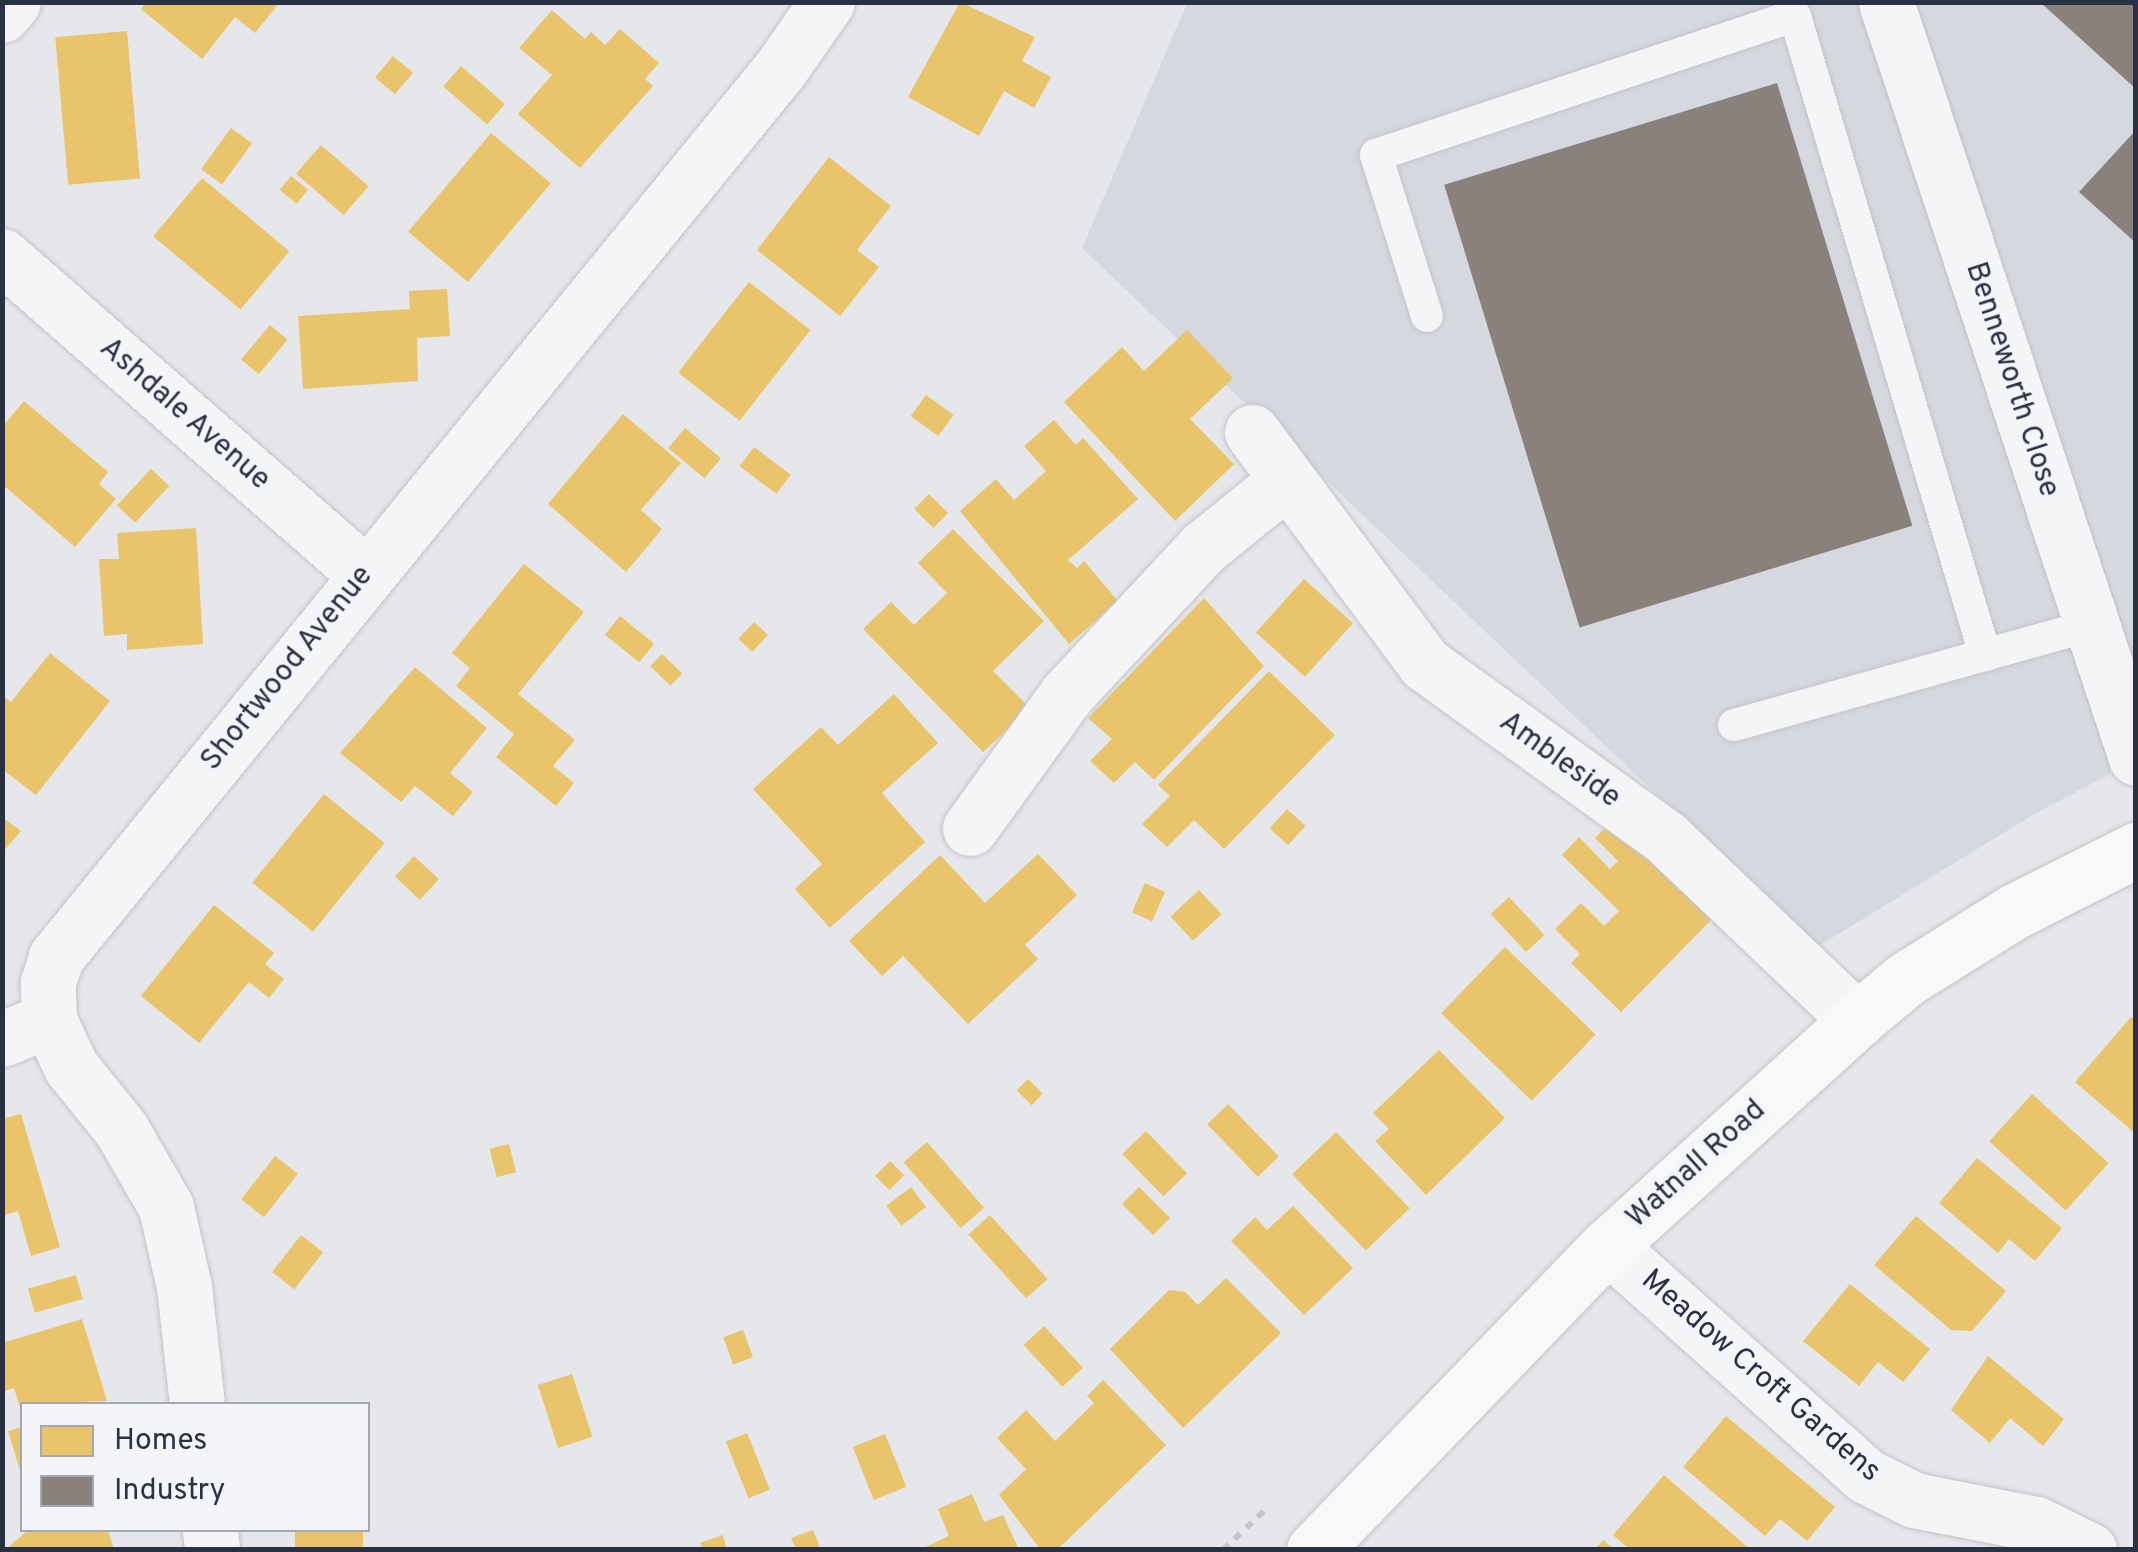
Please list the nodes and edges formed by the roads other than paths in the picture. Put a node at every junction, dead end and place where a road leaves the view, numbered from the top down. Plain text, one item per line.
1 (13, 2) edge
2 (827, 2) edge
3 (1886, 2) edge
4 (2, 15) edge
5 (2, 256) edge
6 (1426, 316) dead end
7 (1252, 432) dead end
8 (1287, 480) junction
9 (366, 574) junction
10 (2092, 625) junction
11 (1985, 655) junction
12 (1734, 725) dead end
13 (2136, 758) edge
14 (970, 828) dead end
15 (2136, 850) edge
16 (1857, 1020) junction
17 (26, 1030) edge
18 (1608, 1246) junction
19 (197, 1402) edge
20 (1314, 1550) edge
21 (2089, 1550) edge

1 - 4 street
2 - 9 street, Shortwood Avenue
3 - 10 street, Benneworth Close
5 - 9 street, Ashdale Avenue
6 - 11 lane
7 - 8 street, Ambleside
8 - 14 street
8 - 16 street, Ambleside
9 - 17 street, Shortwood Avenue
10 - 11 lane
10 - 13 street, Benneworth Close
11 - 12 lane
15 - 16 main road, Watnall Road
16 - 18 main road, Watnall Road
17 - 19 street, Shortwood Avenue
18 - 20 main road, Watnall Road
18 - 21 street, Meadow Croft Gardens

